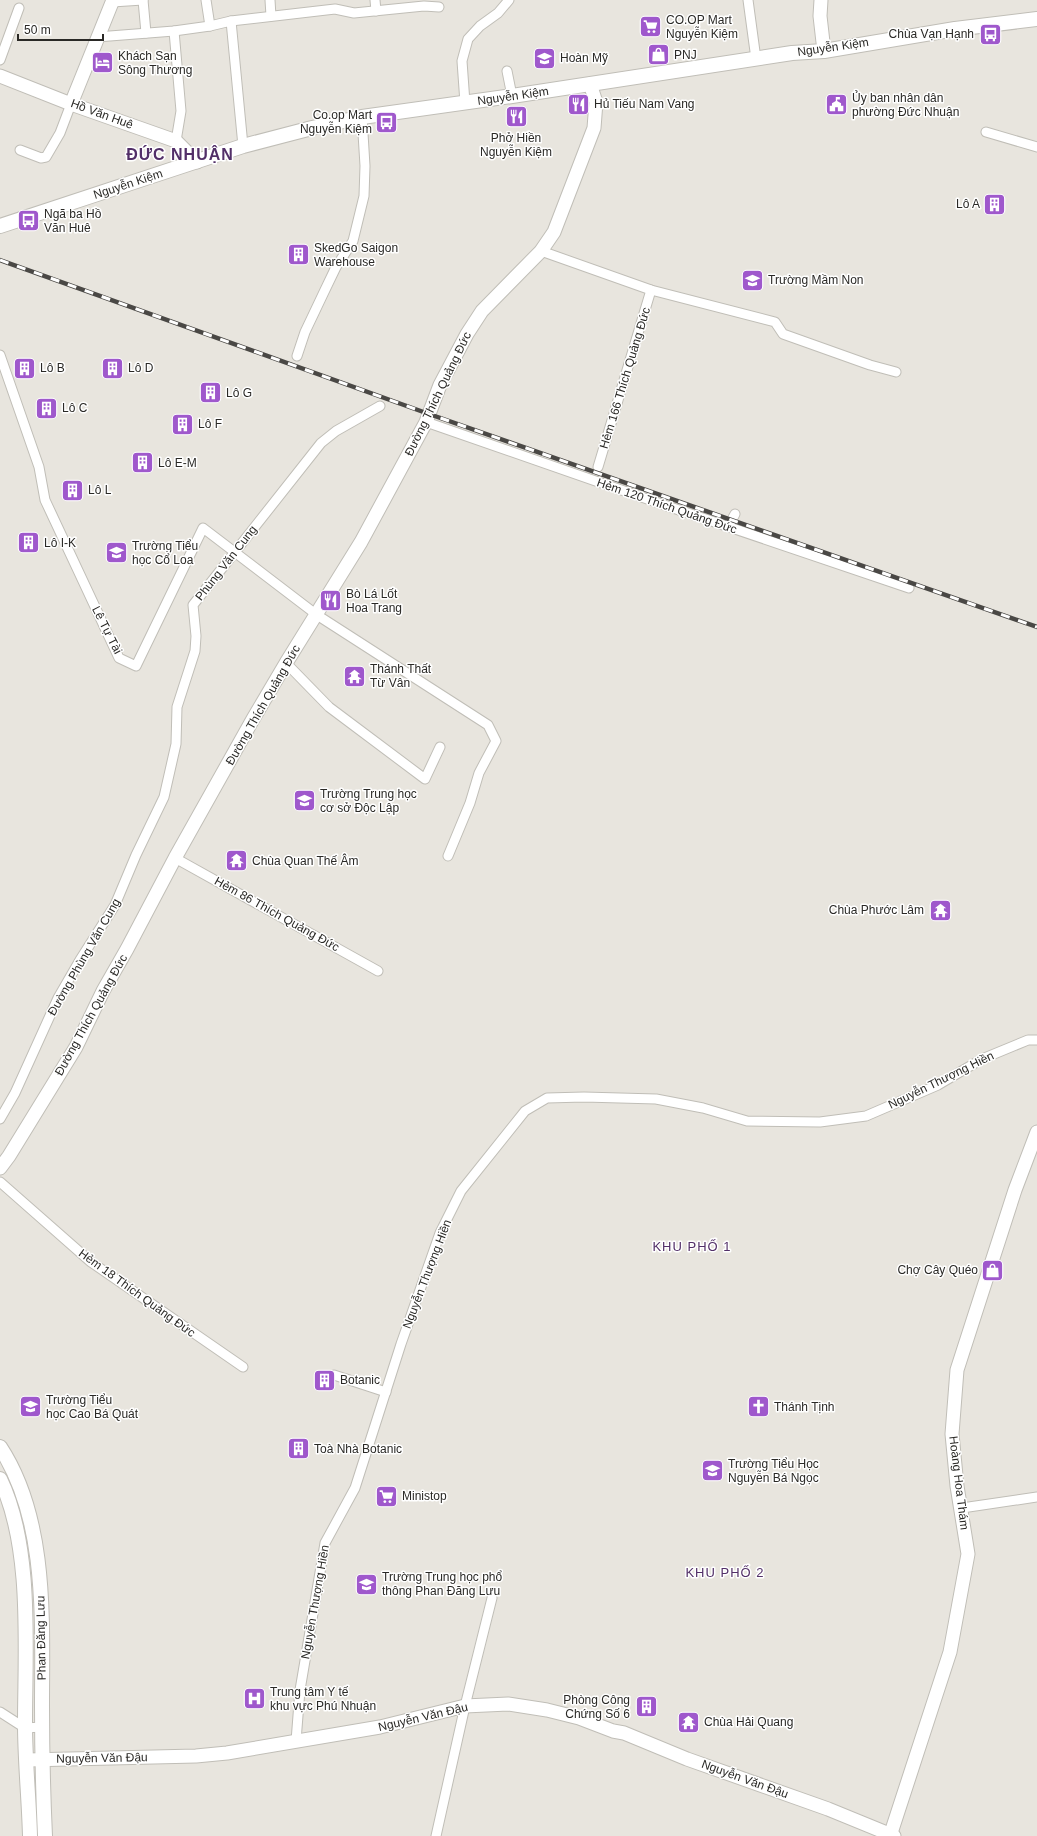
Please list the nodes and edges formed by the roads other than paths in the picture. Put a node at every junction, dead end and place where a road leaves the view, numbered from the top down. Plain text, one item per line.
1 (143, 0) edge
2 (206, 0) edge
3 (270, 0) edge
4 (375, 0) edge
5 (509, 0) edge
6 (748, 0) edge
7 (821, 0) edge
8 (112, 1) edge
9 (334, 4) edge
10 (439, 7) dead end
11 (19, 8) dead end
12 (376, 11) junction
13 (271, 16) junction
14 (1037, 19) edge
15 (231, 21) junction
16 (210, 26) junction
17 (174, 31) junction
18 (146, 33) junction
19 (97, 37) junction
20 (824, 51) junction
21 (756, 59) junction
22 (0, 60) edge
23 (507, 70) dead end
24 (0, 76) edge
25 (590, 84) junction
26 (512, 96) junction
27 (465, 103) junction
28 (71, 104) junction
29 (362, 117) junction
30 (986, 132) dead end
31 (176, 141) junction
32 (244, 146) junction
33 (1037, 147) edge
34 (20, 150) dead end
35 (197, 162) junction
36 (0, 226) edge
37 (541, 251) junction
38 (651, 290) junction
39 (0, 355) edge
40 (297, 356) dead end
41 (896, 372) dead end
42 (380, 406) dead end
43 (426, 422) junction
44 (598, 467) dead end
45 (735, 514) dead end
46 (728, 527) junction
47 (235, 551) junction
48 (909, 588) dead end
49 (317, 614) junction
50 (286, 663) junction
51 (440, 748) dead end
52 (155, 815) joint
53 (448, 856) dead end
54 (175, 858) junction
55 (378, 971) dead end
56 (1037, 1040) edge
57 (0, 1119) edge
58 (1037, 1132) edge
59 (2, 1161) edge
60 (0, 1182) edge
61 (243, 1367) dead end
62 (334, 1375) dead end
63 (386, 1392) junction
64 (0, 1447) edge
65 (0, 1479) edge
66 (1037, 1497) edge
67 (962, 1508) junction
68 (492, 1598) dead end
69 (465, 1706) junction
70 (0, 1712) edge
71 (42, 1727) junction
72 (25, 1728) junction
73 (296, 1741) junction
74 (42, 1759) junction
75 (27, 1760) junction
76 (892, 1835) edge
77 (30, 1836) edge
78 (45, 1836) edge
79 (436, 1836) edge

1 - 8 street
1 - 18 street
2 - 16 street
3 - 13 street
4 - 12 street
5 - 27 street
6 - 21 street
7 - 20 street
8 - 19 street
9 - 12 street
9 - 13 street
10 - 12 street
11 - 22 street
13 - 15 street
14 - 20 main road, Nguyễn Kiệm
15 - 16 street
15 - 32 street
16 - 17 street
17 - 18 street
17 - 31 street
18 - 19 street
19 - 28 street
20 - 21 main road, Nguyễn Kiệm
21 - 25 main road, Nguyễn Kiệm
23 - 26 street
24 - 28 street, Hồ Văn Huê
25 - 26 main road, Nguyễn Kiệm
25 - 37 street, Đường Thích Quảng Đức
26 - 27 main road, Nguyễn Kiệm
27 - 29 main road, Nguyễn Kiệm
28 - 31 street, Hồ Văn Huê
28 - 34 street
29 - 32 main road, Nguyễn Kiệm
29 - 40 street
30 - 33 street
31 - 35 street, Hồ Văn Huê
32 - 35 main road, Nguyễn Kiệm
35 - 36 main road, Nguyễn Kiệm
37 - 38 street
37 - 43 street, Đường Thích Quảng Đức
38 - 41 street
38 - 44 street, Hẻm 166 Thích Quảng Đức
39 - 47 street, Lê Tự Tài
42 - 47 street, Phùng Văn Cung
43 - 46 street, Hẻm 120 Thích Quảng Đức
43 - 49 street, Đường Thích Quảng Đức
45 - 46 street
46 - 48 street, Hẻm 120 Thích Quảng Đức
47 - 49 street, Lê Tự Tài
47 - 52 street, Phùng Văn Cung
49 - 50 street, Đường Thích Quảng Đức
49 - 53 street, Lê Tự Tài
50 - 51 street
50 - 54 street, Đường Thích Quảng Đức
52 - 57 street, Đường Phùng Văn Cung
54 - 55 street, Hẻm 86 Thích Quảng Đức
54 - 59 street, Đường Thích Quảng Đức
56 - 63 street, Nguyễn Thượng Hiền
58 - 67 street, Hoàng Hoa Thám
60 - 61 street, Hẻm 18 Thích Quảng Đức
62 - 63 street
63 - 73 street, Nguyễn Thượng Hiền
64 - 71 main road, Phan Đăng Lưu
65 - 72 main road, Phan Đăng Lưu
66 - 67 street
67 - 76 street, Hoàng Hoa Thám
68 - 69 street
69 - 73 street, Nguyễn Văn Đậu
69 - 76 street, Nguyễn Văn Đậu
69 - 79 street
70 - 72 street
71 - 72 street
71 - 74 main road, Phan Đăng Lưu
72 - 75 main road, Phan Đăng Lưu
73 - 74 street, Nguyễn Văn Đậu
74 - 75 street, Nguyễn Văn Đậu
74 - 78 main road, Phan Đăng Lưu
75 - 77 main road, Phan Đăng Lưu

